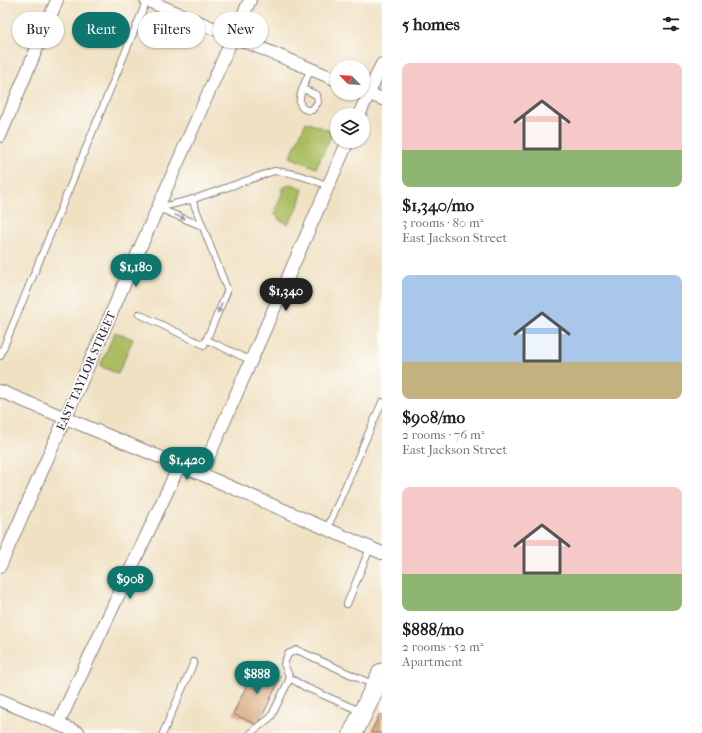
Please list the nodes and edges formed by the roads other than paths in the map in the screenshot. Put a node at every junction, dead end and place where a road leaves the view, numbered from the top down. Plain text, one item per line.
1 (57, 0) edge
2 (147, 0) edge
3 (250, 0) edge
4 (244, 12) edge
5 (213, 28) edge
6 (228, 48) edge
7 (260, 48) edge
8 (382, 64) edge
9 (311, 69) junction
10 (330, 77) edge
11 (370, 85) edge
12 (303, 89) dead end
13 (370, 94) edge
14 (382, 99) edge
15 (0, 136) edge
16 (345, 148) edge
17 (328, 186) junction
18 (192, 199) junction
19 (158, 208) junction
20 (202, 226) junction
21 (139, 314) dead end
22 (206, 340) junction
23 (0, 356) edge
24 (252, 361) junction
25 (0, 391) edge
26 (382, 402) edge
27 (65, 417) junction
28 (179, 466) junction
29 (201, 474) junction
30 (326, 529) junction
31 (370, 548) junction
32 (382, 553) edge
33 (0, 566) edge
34 (347, 604) dead end
35 (194, 662) dead end
36 (290, 678) junction
37 (379, 679) edge
38 (0, 700) edge
39 (363, 713) junction
40 (58, 724) junction
41 (79, 733) edge
42 (163, 733) edge
43 (252, 733) edge
44 (354, 733) edge

1 - 15 street
2 - 5 street
2 - 23 lane
3 - 4 street, EAST TAYLOR STREET
6 - 19 street, EAST TAYLOR STREET
7 - 9 street
8 - 11 street
9 - 10 street
9 - 12 lane
13 - 14 street
16 - 17 street
17 - 18 lane
17 - 24 street
18 - 19 lane
18 - 20 lane
19 -> 20 lane
19 - 27 street, EAST TAYLOR STREET
20 -> 22 lane
21 - 22 lane
22 - 24 lane
24 - 29 street
25 - 27 street
26 - 30 lane
27 - 28 street
27 - 33 street, EAST TAYLOR STREET
28 - 29 street
28 - 40 street
29 - 30 street
30 - 31 street
31 - 32 street
31 - 34 lane
35 - 42 lane
36 - 37 lane
36 - 39 lane
36 - 43 lane
37 - 39 main road
38 - 40 street
39 - 44 main road
40 - 41 street

